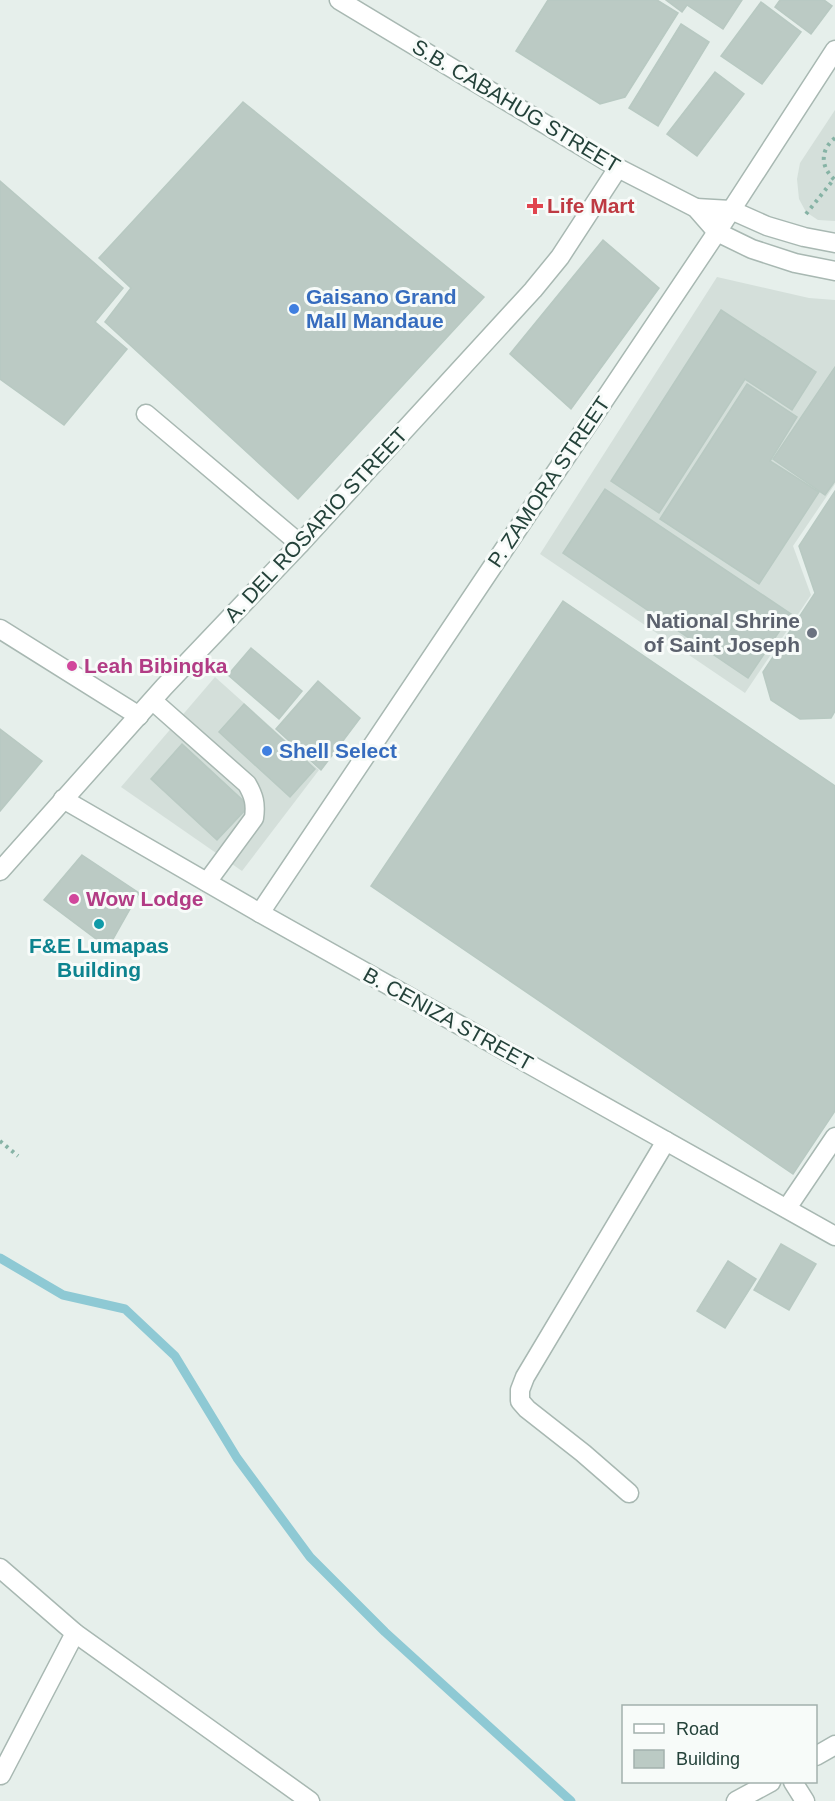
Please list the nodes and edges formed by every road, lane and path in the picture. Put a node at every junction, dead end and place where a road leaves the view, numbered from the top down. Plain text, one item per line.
1 (339, 0) edge
2 (835, 50) edge
3 (835, 138) edge
4 (618, 168) junction
5 (834, 179) edge
6 (696, 208) junction
7 (731, 210) junction
8 (803, 218) dead end
9 (717, 232) junction
10 (835, 243) edge
11 (835, 271) edge
12 (146, 414) dead end
13 (300, 544) junction
14 (0, 629) edge
15 (153, 701) junction
16 (139, 716) junction
17 (63, 799) junction
18 (0, 871) edge
19 (207, 882) junction
20 (260, 913) junction
21 (835, 1137) edge
22 (0, 1141) edge
23 (666, 1141) junction
24 (18, 1156) dead end
25 (787, 1208) junction
26 (835, 1236) edge
27 (629, 1493) dead end
28 (0, 1568) edge
29 (75, 1633) junction
30 (835, 1745) edge
31 (817, 1755) edge
32 (1, 1775) edge
33 (769, 1783) edge
34 (794, 1783) edge
35 (310, 1801) edge
36 (736, 1801) edge
37 (805, 1801) edge

1 - 4 street, S.B. CABAHUG STREET
2 - 7 street, P. ZAMORA STREET
3 - 5 path
4 - 6 street, S.B. CABAHUG STREET
4 - 13 street, A. DEL ROSARIO STREET
5 - 8 path
6 - 7 street, S.B. CABAHUG STREET
6 - 9 street, S.B. CABAHUG STREET
7 - 9 street, P. ZAMORA STREET
7 - 10 street, S.B. CABAHUG STREET
9 - 11 street, S.B. CABAHUG STREET
9 - 20 street, P. ZAMORA STREET
12 - 13 street
13 - 15 street, A. DEL ROSARIO STREET
14 - 16 street
15 - 16 street, A. DEL ROSARIO STREET
15 - 19 street
16 - 17 street, A. DEL ROSARIO STREET
17 - 18 street, A. DEL ROSARIO STREET
17 - 19 street, B. CENIZA STREET
19 - 20 street, B. CENIZA STREET
20 - 23 street, B. CENIZA STREET
21 - 25 street
22 - 24 path
23 - 25 street, B. CENIZA STREET
23 - 27 street
25 - 26 street, B. CENIZA STREET
28 - 29 street
29 - 32 street
29 - 35 street
30 - 31 street
33 - 36 street
34 - 37 street

